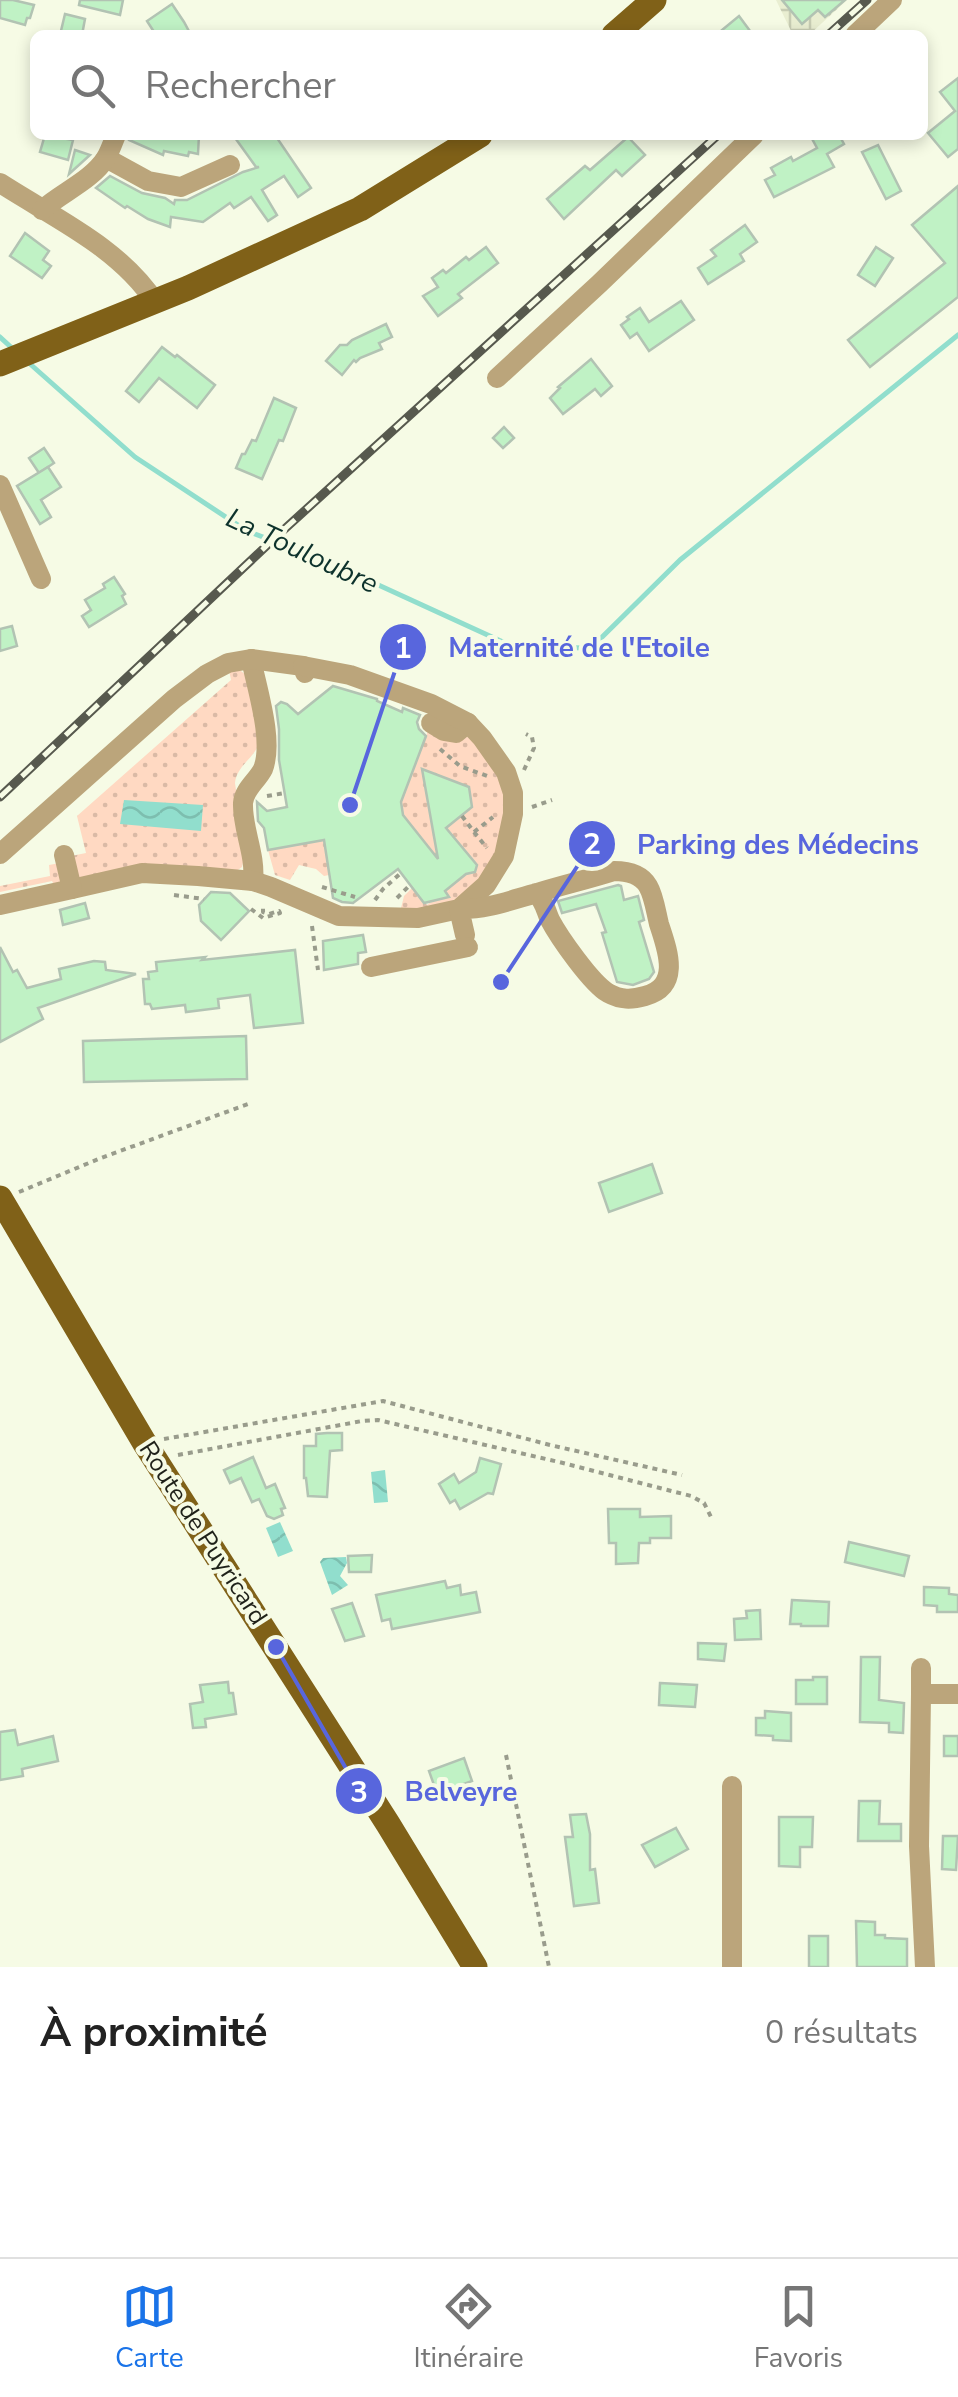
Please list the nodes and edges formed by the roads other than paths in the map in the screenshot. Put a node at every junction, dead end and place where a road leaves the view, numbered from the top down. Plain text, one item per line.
1 (654, 0) edge
2 (892, 0) edge
3 (620, 30) edge
4 (860, 30) edge
5 (114, 140) edge
6 (472, 140) edge
7 (749, 140) edge
8 (106, 158) junction
9 (230, 165) dead end
10 (0, 183) edge
11 (42, 210) junction
12 (155, 302) junction
13 (0, 364) edge
14 (497, 378) dead end
15 (0, 485) edge
16 (40, 578) dead end
17 (251, 659) junction
18 (468, 723) junction
19 (435, 726) road end
20 (0, 854) edge
21 (64, 856) dead end
22 (262, 884) junction
23 (72, 889) junction
24 (536, 893) junction
25 (0, 905) edge
26 (459, 909) junction
27 (372, 967) dead end
28 (1, 1200) edge
29 (921, 1668) dead end
30 (921, 1694) junction
31 (958, 1694) edge
32 (732, 1786) dead end
33 (475, 1967) edge
34 (732, 1967) edge
35 (925, 1967) edge

1 - 3 main road
2 - 4 street
5 - 8 street
6 - 12 main road
7 - 14 street
8 - 9 street
8 - 11 street
10 - 11 street
11 - 12 street
12 - 13 main road
15 - 16 street
17 - 18 street
17 - 20 street
17 - 22 street
18 - 19 street
18 - 26 street
21 - 23 street
22 - 23 street
22 - 26 street
23 - 25 street
24 - 24 street
24 - 26 street
26 - 27 street
28 - 33 main road, Route de Puyricard
29 - 30 street
30 - 31 street
30 - 35 street
32 - 34 street

